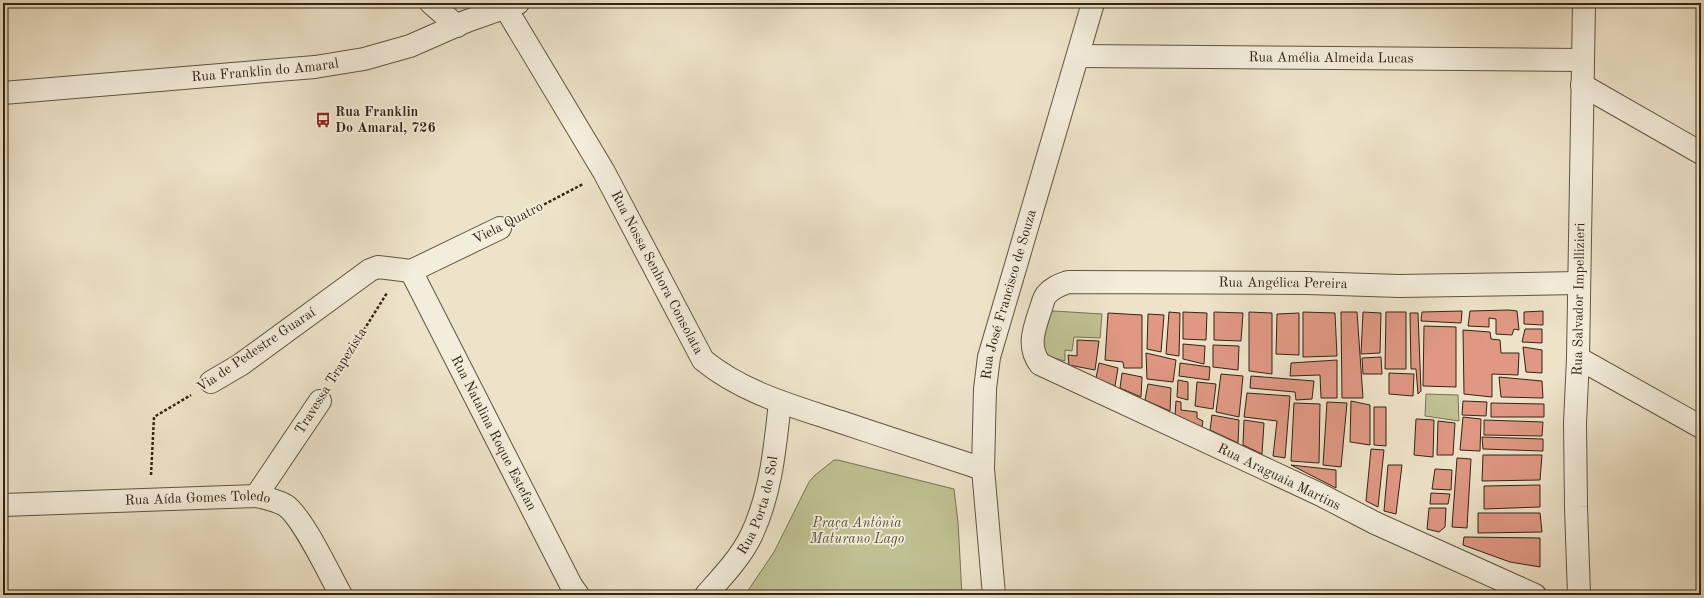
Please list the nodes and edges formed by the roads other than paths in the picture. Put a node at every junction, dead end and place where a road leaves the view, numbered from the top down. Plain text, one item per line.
1 (431, 3) edge
2 (1093, 3) edge
3 (1584, 3) edge
4 (512, 5) edge
5 (457, 26) junction
6 (1078, 56) junction
7 (1583, 60) junction
8 (1582, 85) junction
9 (3, 93) edge
10 (1701, 153) edge
11 (500, 228) road end
12 (411, 271) junction
13 (1579, 283) junction
14 (1032, 348) joint
15 (1578, 358) junction
16 (212, 382) road end
17 (320, 401) road end
18 (780, 402) junction
19 (1701, 427) edge
20 (983, 469) junction
21 (256, 496) junction
22 (3, 505) edge
23 (341, 595) edge
24 (578, 595) edge
25 (706, 595) edge
26 (994, 595) edge
27 (1535, 595) edge
28 (1579, 595) edge

1 - 5 street
2 - 6 street, Rua José Francisco de Souza
3 - 7 street, Rua Salvador Impellizieri
4 - 5 street, Rua Franklin do Amaral
4 - 18 street, Rua Nossa Senhora Consolata
5 - 9 street, Rua Franklin do Amaral
6 - 7 street, Rua Amélia Almeida Lucas
6 - 20 street, Rua José Francisco de Souza
7 - 8 street, Rua Salvador Impellizieri
8 - 10 street
8 - 13 street, Rua Salvador Impellizieri
11 - 12 street, Viela Quatro
12 - 16 street, Via de Pedestre Guaraí
12 - 24 street, Rua Natalina Roque Estefan
13 - 14 street, Rua Angélica Pereira
13 - 15 street, Rua Salvador Impellizieri
14 - 27 street, Rua Araguaia Martins
15 - 19 street
15 - 28 street, Rua Salvador Impellizieri
17 - 21 street, Travessa Trapezista
18 - 20 street, Rua Nossa Senhora Consolata
18 - 25 street, Rua Porta do Sol
20 - 26 street, Rua José Francisco de Souza
21 - 22 street, Rua Aída Gomes Toledo
21 - 23 street, Rua Aída Gomes Toledo

